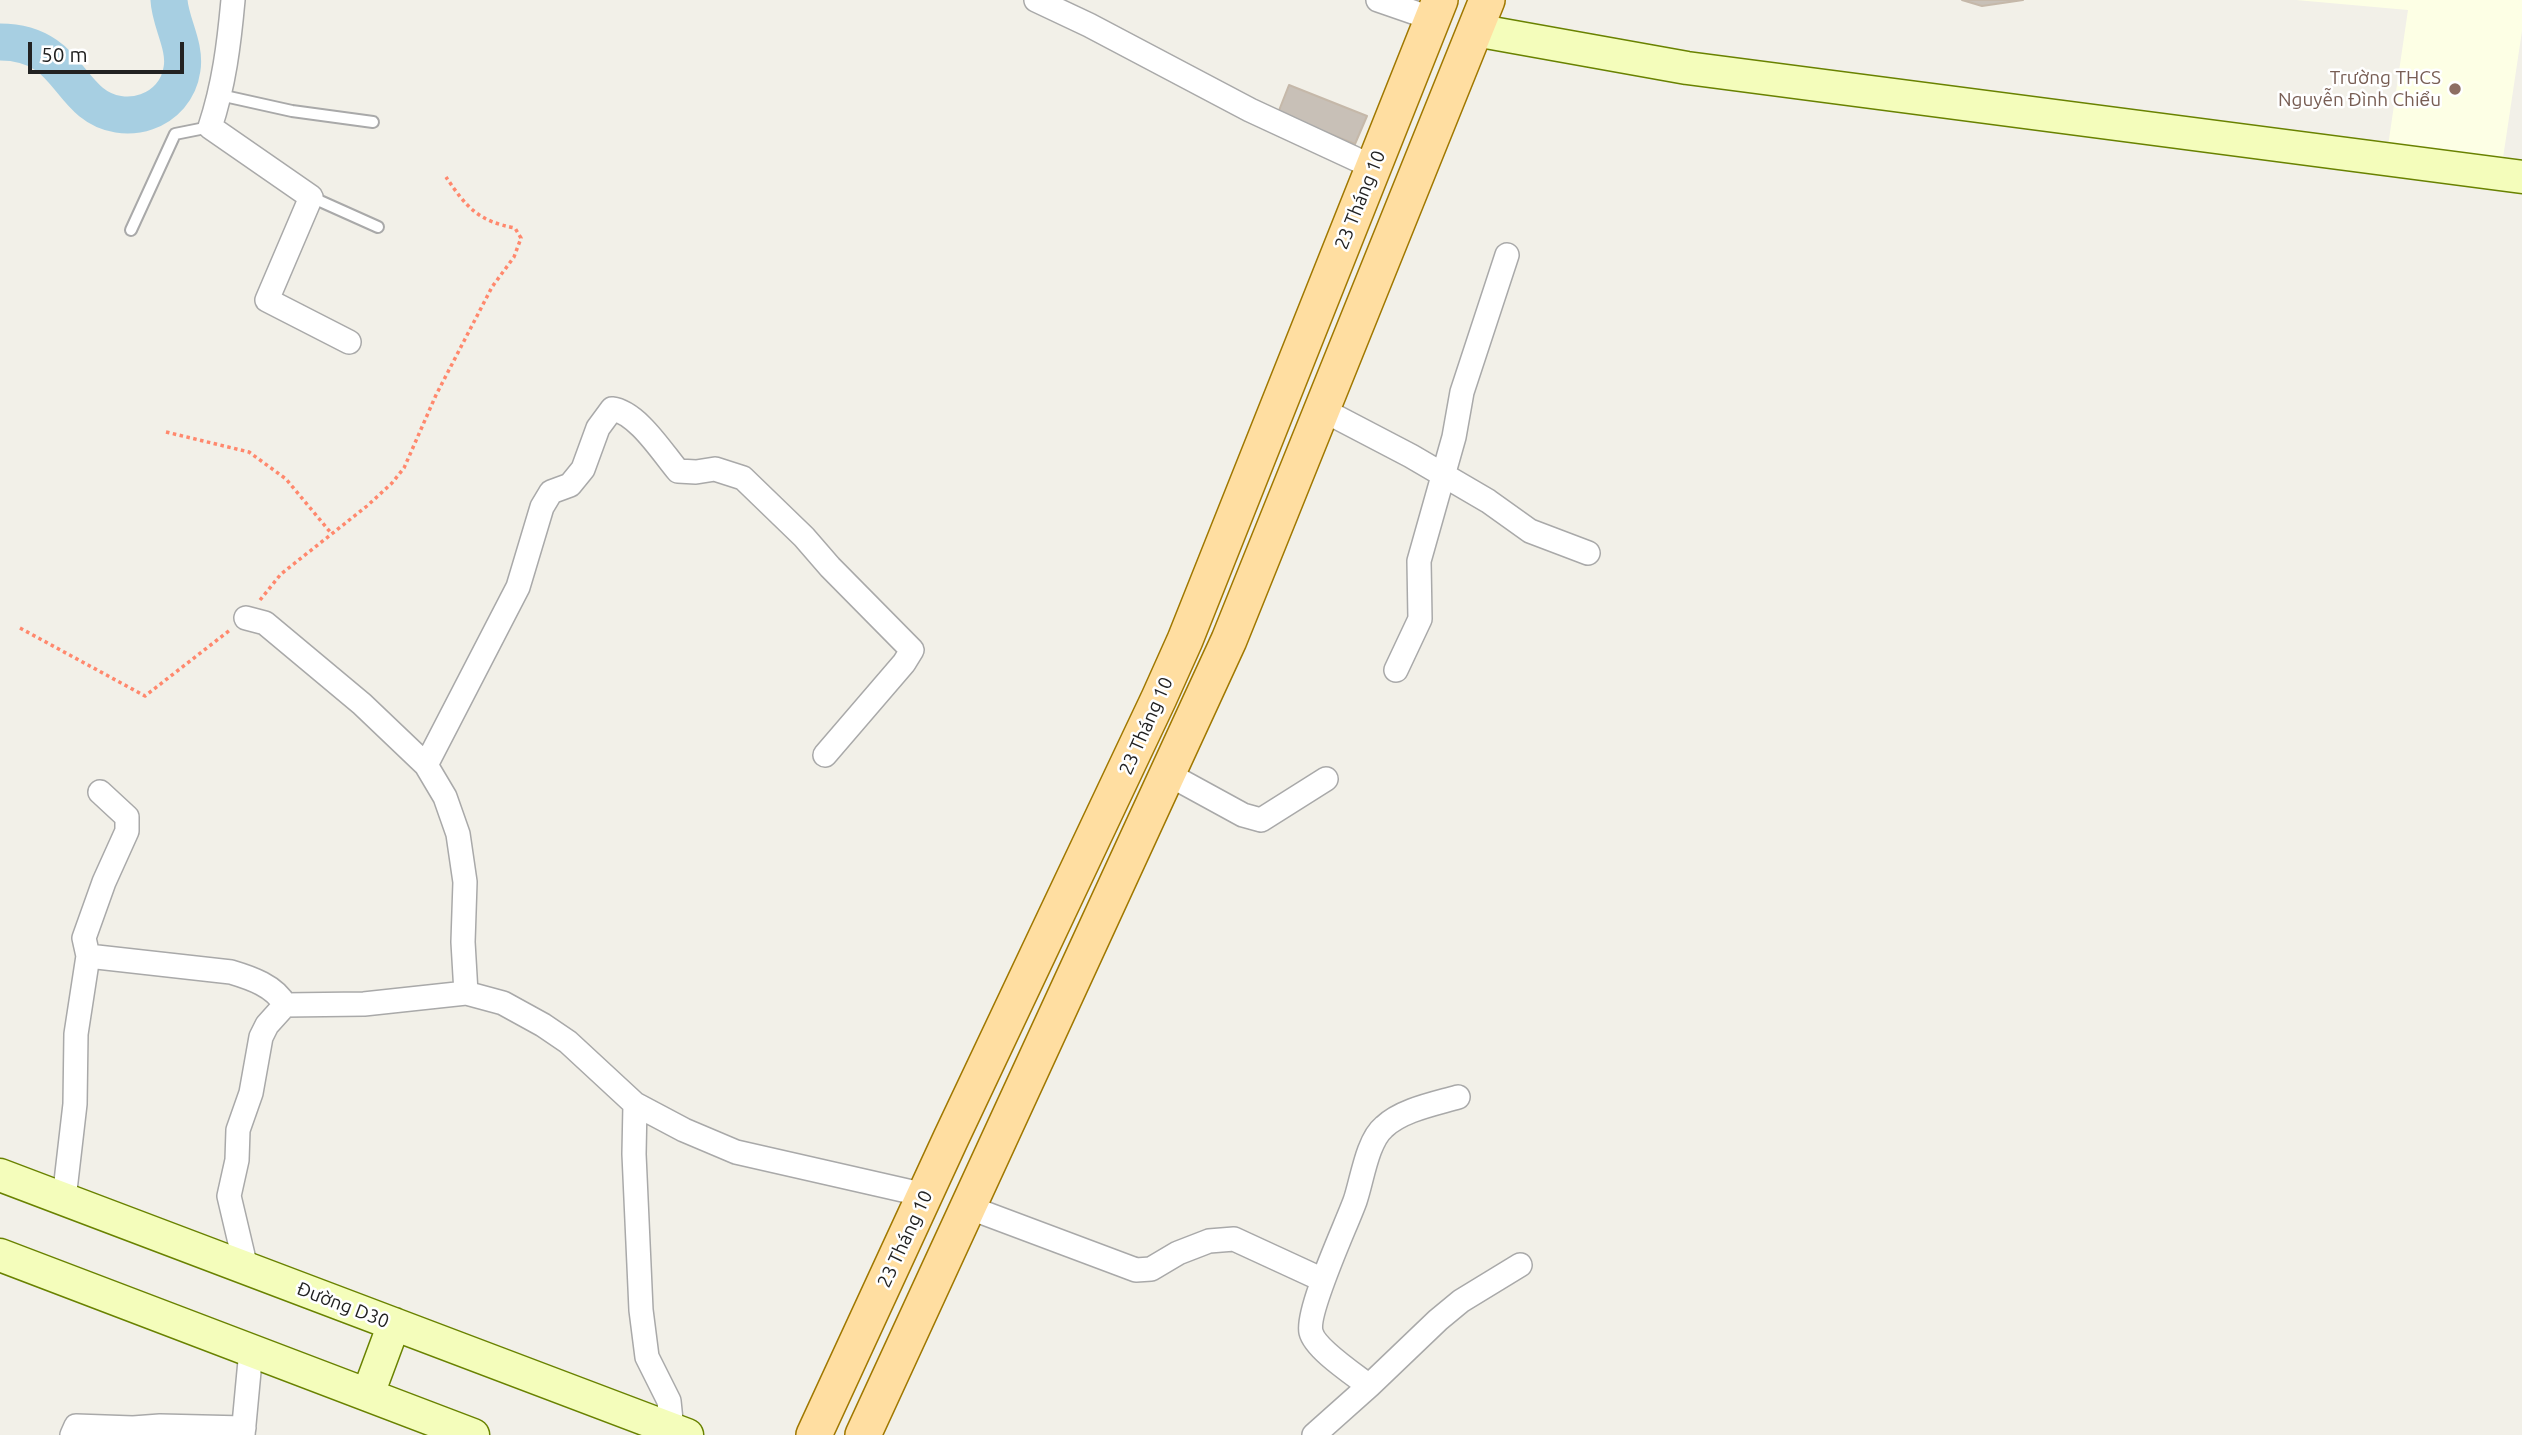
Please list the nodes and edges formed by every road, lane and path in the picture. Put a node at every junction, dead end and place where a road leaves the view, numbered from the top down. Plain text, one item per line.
1 (233, 0) edge
2 (1036, 0) edge
3 (1378, 0) edge
4 (1437, 9) edge
5 (1481, 15) edge
6 (220, 95) junction
7 (373, 122) dead end
8 (210, 127) junction
9 (1373, 167) junction
10 (446, 177) dead end
11 (2522, 177) edge
12 (311, 197) junction
13 (378, 227) dead end
14 (131, 229) dead end
15 (1507, 255) dead end
16 (349, 342) dead end
17 (1323, 410) junction
18 (166, 432) dead end
19 (1444, 475) junction
20 (331, 533) junction
21 (1588, 553) dead end
22 (246, 618) junction
23 (20, 628) dead end
24 (1396, 670) dead end
25 (825, 755) dead end
26 (426, 765) junction
27 (1168, 774) junction
28 (1325, 779) dead end
29 (100, 792) dead end
30 (88, 956) junction
31 (466, 993) junction
32 (285, 1005) junction
33 (1458, 1097) dead end
34 (635, 1104) junction
35 (0, 1175) edge
36 (925, 1195) junction
37 (64, 1199) junction
38 (968, 1207) junction
39 (0, 1255) edge
40 (1521, 1265) dead end
41 (246, 1268) junction
42 (1323, 1280) junction
43 (394, 1324) junction
44 (251, 1350) junction
45 (1369, 1386) junction
46 (368, 1394) junction
47 (244, 1431) edge
48 (680, 1432) edge
49 (72, 1435) edge
50 (473, 1435) edge
51 (814, 1435) edge
52 (863, 1435) edge
53 (1314, 1435) edge

1 - 6 street
2 - 9 street
3 - 4 street
4 - 5 main road
4 - 9 main road, 23 Tháng 10
5 - 11 street
5 - 17 main road, 23 Tháng 10
6 - 7 lane
6 - 8 street
8 - 12 street
8 - 14 lane
9 - 36 main road, 23 Tháng 10
10 - 20 path
12 - 13 lane
12 - 16 street
15 - 19 street
17 - 19 street
17 - 27 main road, 23 Tháng 10
18 - 20 path
19 - 21 street
19 - 24 street
20 - 22 path
22 - 23 path
22 - 26 street
25 - 26 street
26 - 31 street
27 - 28 street
27 - 38 main road, 23 Tháng 10
29 - 30 street
30 - 32 street
30 - 37 street
31 - 32 street
31 - 34 street
32 - 41 street
33 - 42 street
34 - 36 street
34 - 48 street
35 - 37 street, Đường D30
36 - 38 main road
36 - 51 main road, 23 Tháng 10
37 - 41 street, Đường D30
38 - 42 street
38 - 52 main road, 23 Tháng 10
39 - 44 street
40 - 45 street
41 - 43 street, Đường D30
42 - 45 street
43 - 46 street
43 - 48 street, Đường D30
44 - 46 street
44 - 47 street
45 - 53 street
46 - 50 street
47 - 49 street

